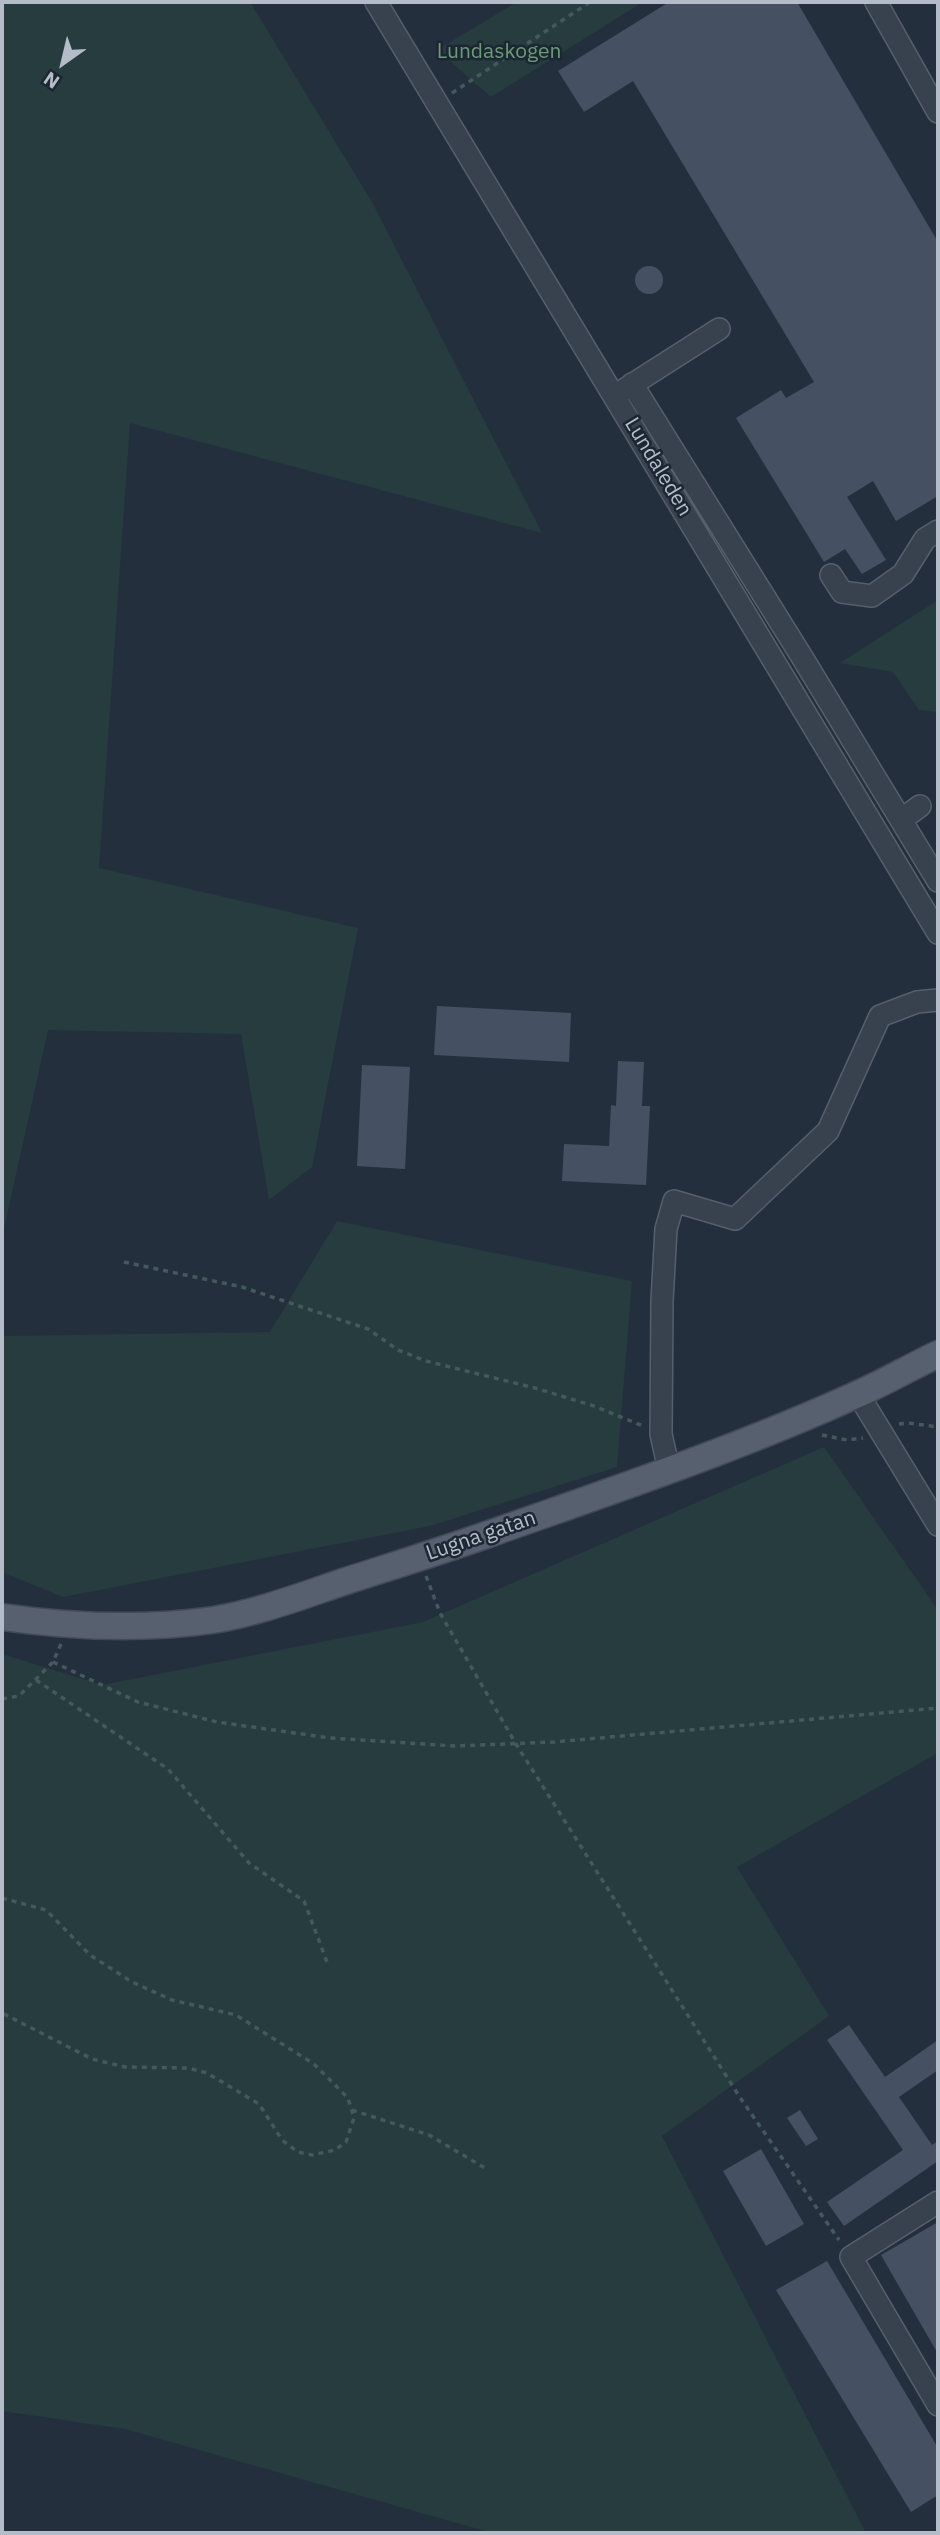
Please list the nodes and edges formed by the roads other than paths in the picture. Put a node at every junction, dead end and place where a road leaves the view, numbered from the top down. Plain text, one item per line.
1 (376, 2) edge
2 (876, 2) edge
3 (938, 112) edge
4 (719, 329) dead end
5 (623, 390) junction
6 (938, 531) edge
7 (831, 575) dead end
8 (920, 806) dead end
9 (901, 820) junction
10 (938, 881) edge
11 (938, 933) edge
12 (938, 1000) edge
13 (938, 1354) edge
14 (858, 1394) junction
15 (668, 1470) junction
16 (938, 1525) edge
17 (2, 1617) edge
18 (938, 2202) edge
19 (938, 2405) edge

1 - 5 street, Lundaleden
2 - 3 street
4 - 5 street
5 - 9 street
5 - 11 street, Lundaleden
6 - 7 street
8 - 9 street
9 - 10 street
12 - 15 street
13 - 14 main road, Lugna gatan
14 - 15 main road, Lugna gatan
14 - 16 street
15 - 17 main road, Lugna gatan
18 - 19 street

